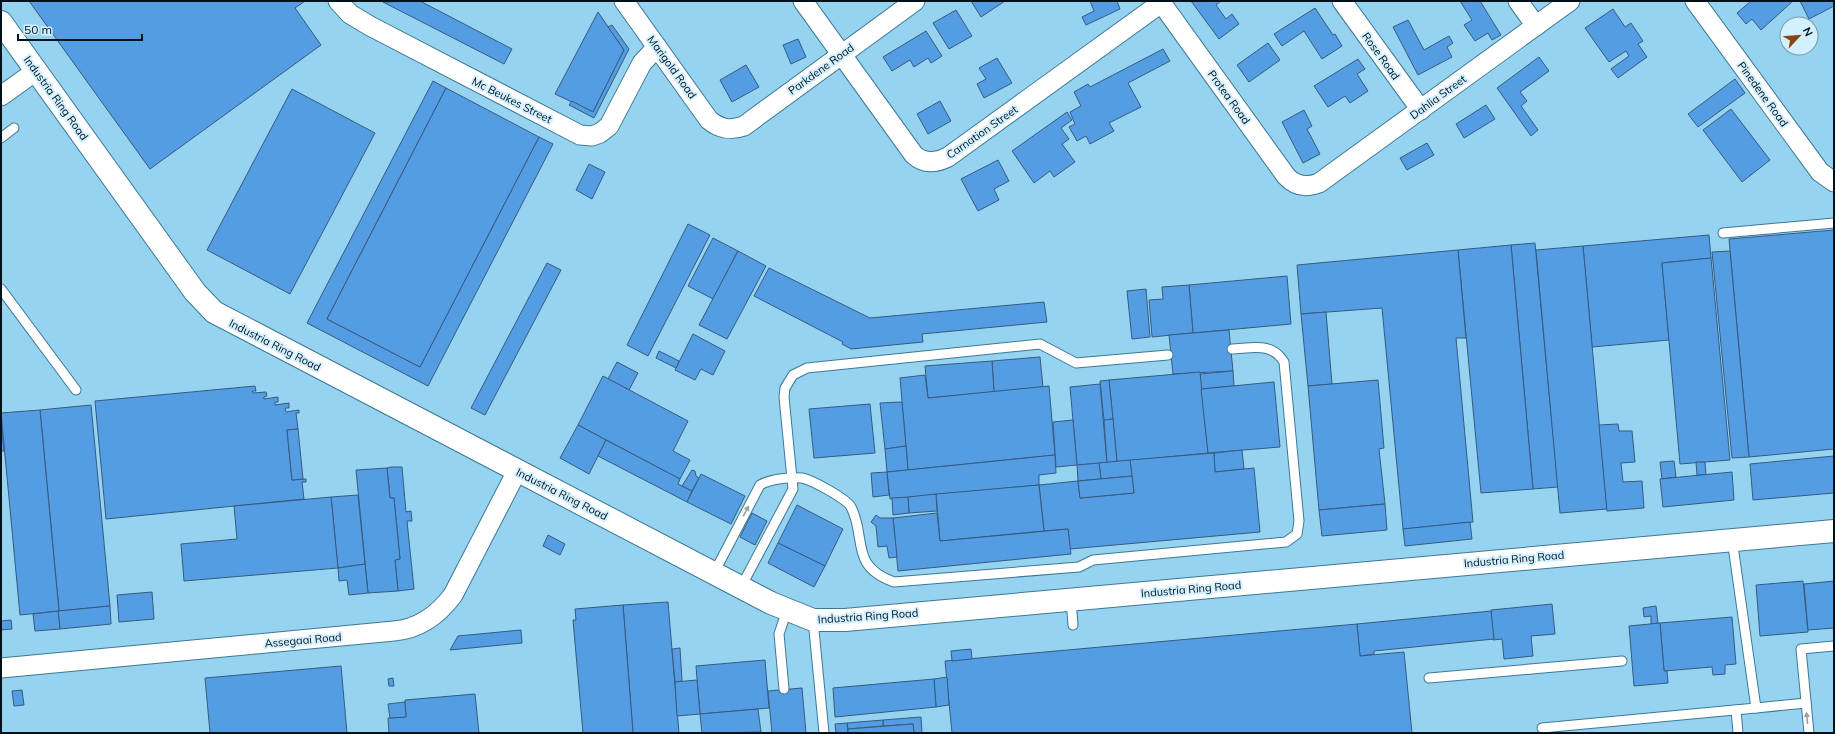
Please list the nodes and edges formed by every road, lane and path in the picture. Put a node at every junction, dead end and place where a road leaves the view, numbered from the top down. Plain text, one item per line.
1 (338, 1) edge
2 (624, 1) edge
3 (803, 1) edge
4 (915, 1) edge
5 (1342, 1) edge
6 (1518, 1) edge
7 (1570, 1) edge
8 (1695, 1) edge
9 (1161, 2) edge
10 (1, 22) edge
11 (1536, 26) junction
12 (657, 47) junction
13 (841, 55) junction
14 (36, 71) junction
15 (1, 96) edge
16 (1421, 110) junction
17 (14, 128) dead end
18 (724, 129) joint
19 (1, 138) edge
20 (1834, 182) edge
21 (1304, 186) joint
22 (1834, 223) edge
23 (1723, 233) dead end
24 (1, 289) edge
25 (1232, 349) dead end
26 (1168, 355) dead end
27 (76, 390) dead end
28 (517, 471) junction
29 (793, 479) junction
30 (1834, 531) edge
31 (1732, 539) junction
32 (714, 573) junction
33 (741, 587) junction
34 (1071, 600) junction
35 (788, 610) junction
36 (813, 620) junction
37 (1073, 625) dead end
38 (1834, 646) edge
39 (1622, 661) dead end
40 (1, 668) edge
41 (1429, 678) dead end
42 (784, 689) dead end
43 (1806, 703) junction
44 (1756, 708) junction
45 (1736, 710) junction
46 (1542, 728) dead end
47 (824, 733) edge
48 (1738, 733) edge
49 (1809, 733) edge

1 - 12 street, Mc Beukes Street
2 - 12 street, Marigold Road
3 - 13 street, Carnation Street
4 - 13 street, Parkdene Road
5 - 16 street, Rose Road
6 - 11 street
7 - 11 street, Dahlia Street
8 - 20 street, Pinedene Road
9 - 13 street, Carnation Street
9 - 21 street, Protea Road
10 - 14 street, Industria Ring Road
11 - 16 street, Dahlia Street
12 - 18 street, Marigold Road
13 - 18 street, Parkdene Road
14 - 15 street
14 - 28 street, Industria Ring Road
16 - 21 street, Dahlia Street
17 - 19 lane
22 - 23 lane
24 - 27 lane
25 - 29 lane
26 - 29 lane
28 - 32 street, Industria Ring Road
28 - 40 street, Assegaai Road
32 -> 29 lane
29 - 33 lane
30 - 31 street, Industria Ring Road
31 - 34 street, Industria Ring Road
31 - 44 lane
32 - 33 street, Industria Ring Road
33 - 35 street, Industria Ring Road
34 - 36 street, Industria Ring Road
34 - 37 lane
35 - 36 street, Industria Ring Road
35 - 42 lane
36 - 47 lane
38 - 43 lane
39 - 41 lane
43 - 44 lane
49 -> 43 lane
44 - 45 lane
45 - 46 lane
45 - 48 lane

